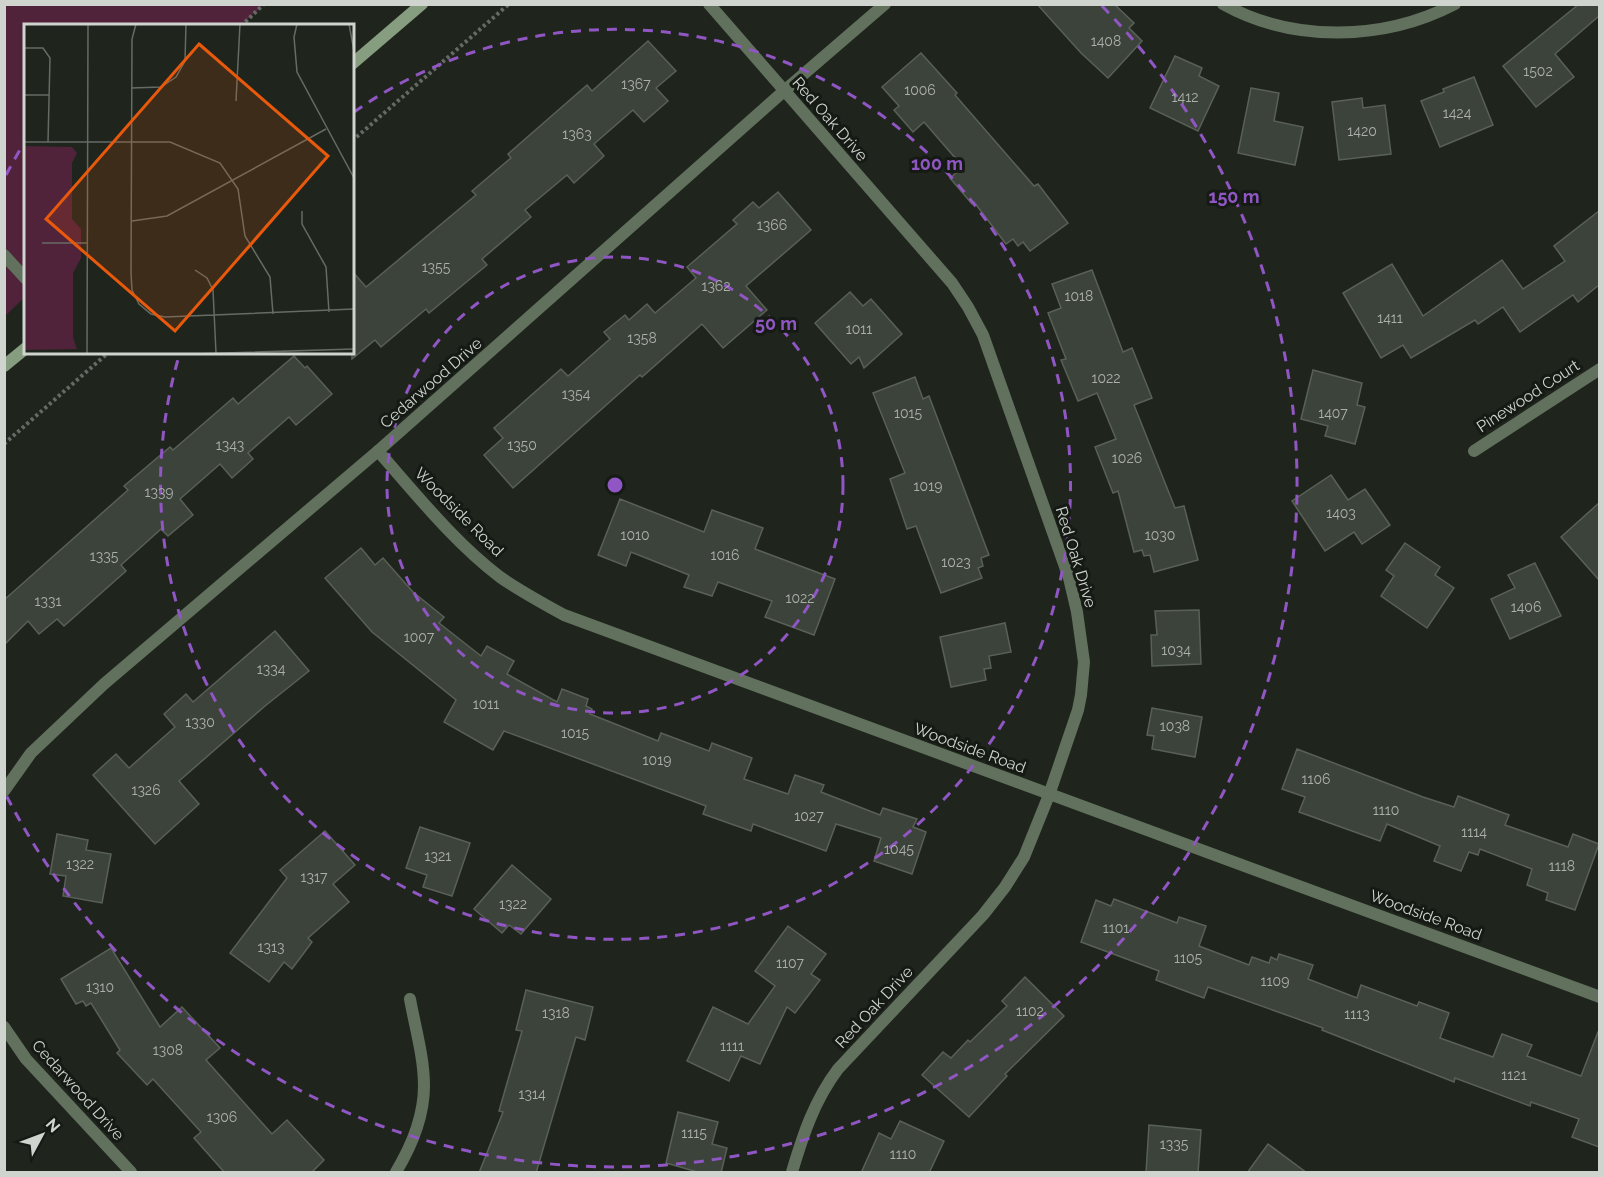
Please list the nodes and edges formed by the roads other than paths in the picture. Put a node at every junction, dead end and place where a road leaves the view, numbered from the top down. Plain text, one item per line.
1 (422, 4) edge
2 (709, 4) edge
3 (885, 4) edge
4 (1222, 4) edge
5 (1455, 4) edge
6 (354, 62) edge
7 (784, 91) junction
8 (4, 255) edge
9 (24, 277) edge
10 (24, 350) edge
11 (4, 366) edge
12 (1599, 369) edge
13 (378, 451) junction
14 (1473, 451) dead end
15 (4, 791) edge
16 (1049, 795) junction
17 (1599, 997) edge
18 (410, 999) dead end
19 (4, 1027) edge
20 (130, 1173) edge
21 (396, 1173) edge
22 (792, 1173) edge

1 - 6 main road
2 - 7 street, Red Oak Drive
3 - 7 street, Cedarwood Drive
4 - 5 street
7 - 13 street, Cedarwood Drive
7 - 16 street, Red Oak Drive
8 - 9 street
10 - 11 main road
12 - 14 street, Pinewood Court
13 - 15 street, Cedarwood Drive
13 - 16 street, Woodside Road
16 - 17 street, Woodside Road
16 - 22 street, Red Oak Drive
18 - 21 street
19 - 20 street, Cedarwood Drive

